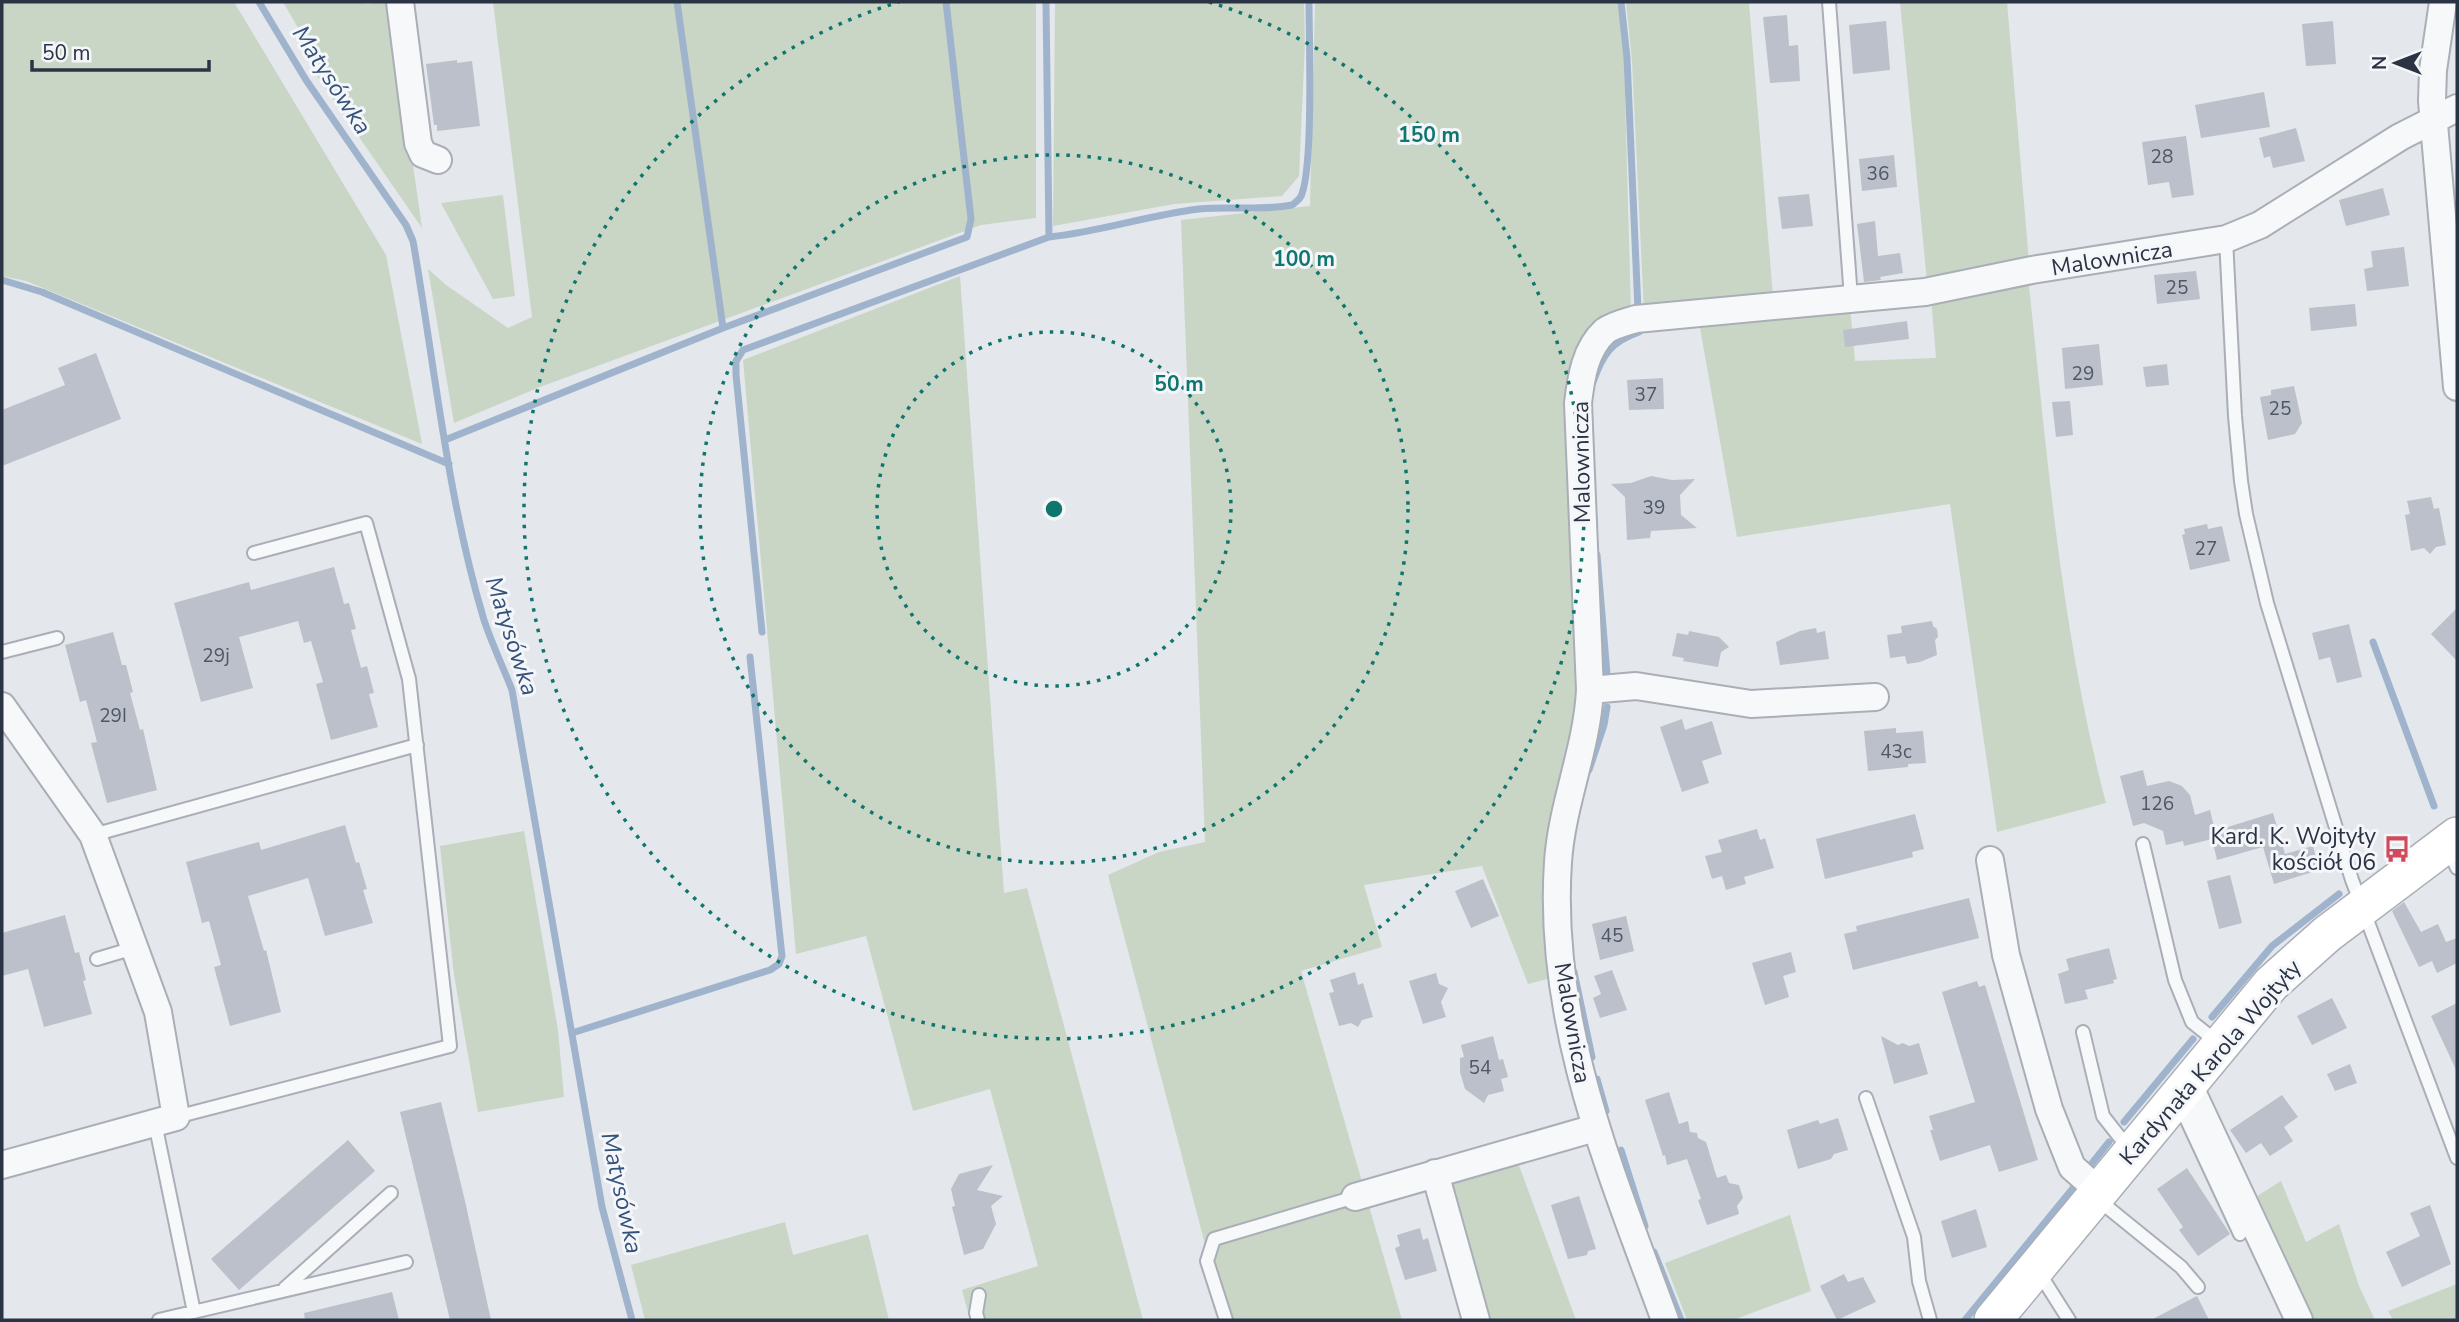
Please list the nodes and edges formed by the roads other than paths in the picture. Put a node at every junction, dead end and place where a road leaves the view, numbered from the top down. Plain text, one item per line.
1 (400, 2) edge
2 (1829, 2) edge
3 (2443, 2) edge
4 (2457, 108) edge
5 (2433, 122) junction
6 (438, 160) dead end
7 (2226, 239) junction
8 (1851, 298) junction
9 (2457, 387) edge
10 (254, 553) dead end
11 (57, 638) dead end
12 (2, 652) edge
13 (1590, 690) junction
14 (1875, 697) dead end
15 (2, 706) edge
16 (416, 745) junction
17 (93, 835) junction
18 (2143, 844) dead end
19 (2454, 849) edge
20 (1990, 860) dead end
21 (2363, 906) junction
22 (134, 948) junction
23 (97, 959) dead end
24 (2083, 1031) dead end
25 (2220, 1044) junction
26 (2182, 1090) junction
27 (1866, 1098) dead end
28 (166, 1120) junction
29 (1595, 1128) junction
30 (2132, 1152) junction
31 (2457, 1158) edge
32 (2, 1165) edge
33 (1436, 1173) junction
34 (391, 1193) dead end
35 (2097, 1194) junction
36 (1355, 1197) joint
37 (2240, 1234) dead end
38 (406, 1262) dead end
39 (2036, 1268) junction
40 (2198, 1287) dead end
41 (282, 1291) junction
42 (979, 1295) dead end
43 (194, 1312) junction
44 (159, 1320) edge
45 (978, 1320) edge
46 (1226, 1320) edge
47 (1476, 1320) edge
48 (1665, 1320) edge
49 (1930, 1320) edge
50 (1993, 1320) edge
51 (2069, 1320) edge
52 (2299, 1320) edge

1 - 6 street
2 - 8 lane
3 - 5 street
4 - 5 street, Malownicza
5 - 7 street, Malownicza
5 - 9 street
7 - 8 street, Malownicza
7 - 21 lane
8 - 13 street, Malownicza
10 - 16 lane
11 - 12 lane
13 - 14 street
13 - 29 street, Malownicza
15 - 17 street
16 - 17 lane
16 - 28 lane
17 - 22 street
18 - 25 lane
19 - 21 street, Kardynała Karola Wojtyły
20 - 35 street
21 - 25 street, Kardynała Karola Wojtyły
21 - 31 lane
22 - 23 lane
22 - 28 street
24 - 30 lane
25 - 26 street, Kardynała Karola Wojtyły
26 - 30 street, Kardynała Karola Wojtyły
26 - 37 lane
26 - 52 street
27 - 49 lane
28 - 32 street
28 - 43 lane
29 - 33 street
29 - 48 street, Malownicza
30 - 35 street, Kardynała Karola Wojtyły
33 - 36 street
33 - 47 street
34 - 41 lane
35 - 39 street, Kardynała Karola Wojtyły
35 - 40 lane
36 - 46 lane
38 - 41 lane
39 - 50 street, Kardynała Karola Wojtyły
39 - 51 lane
41 - 43 lane
42 - 45 lane
43 - 44 lane

